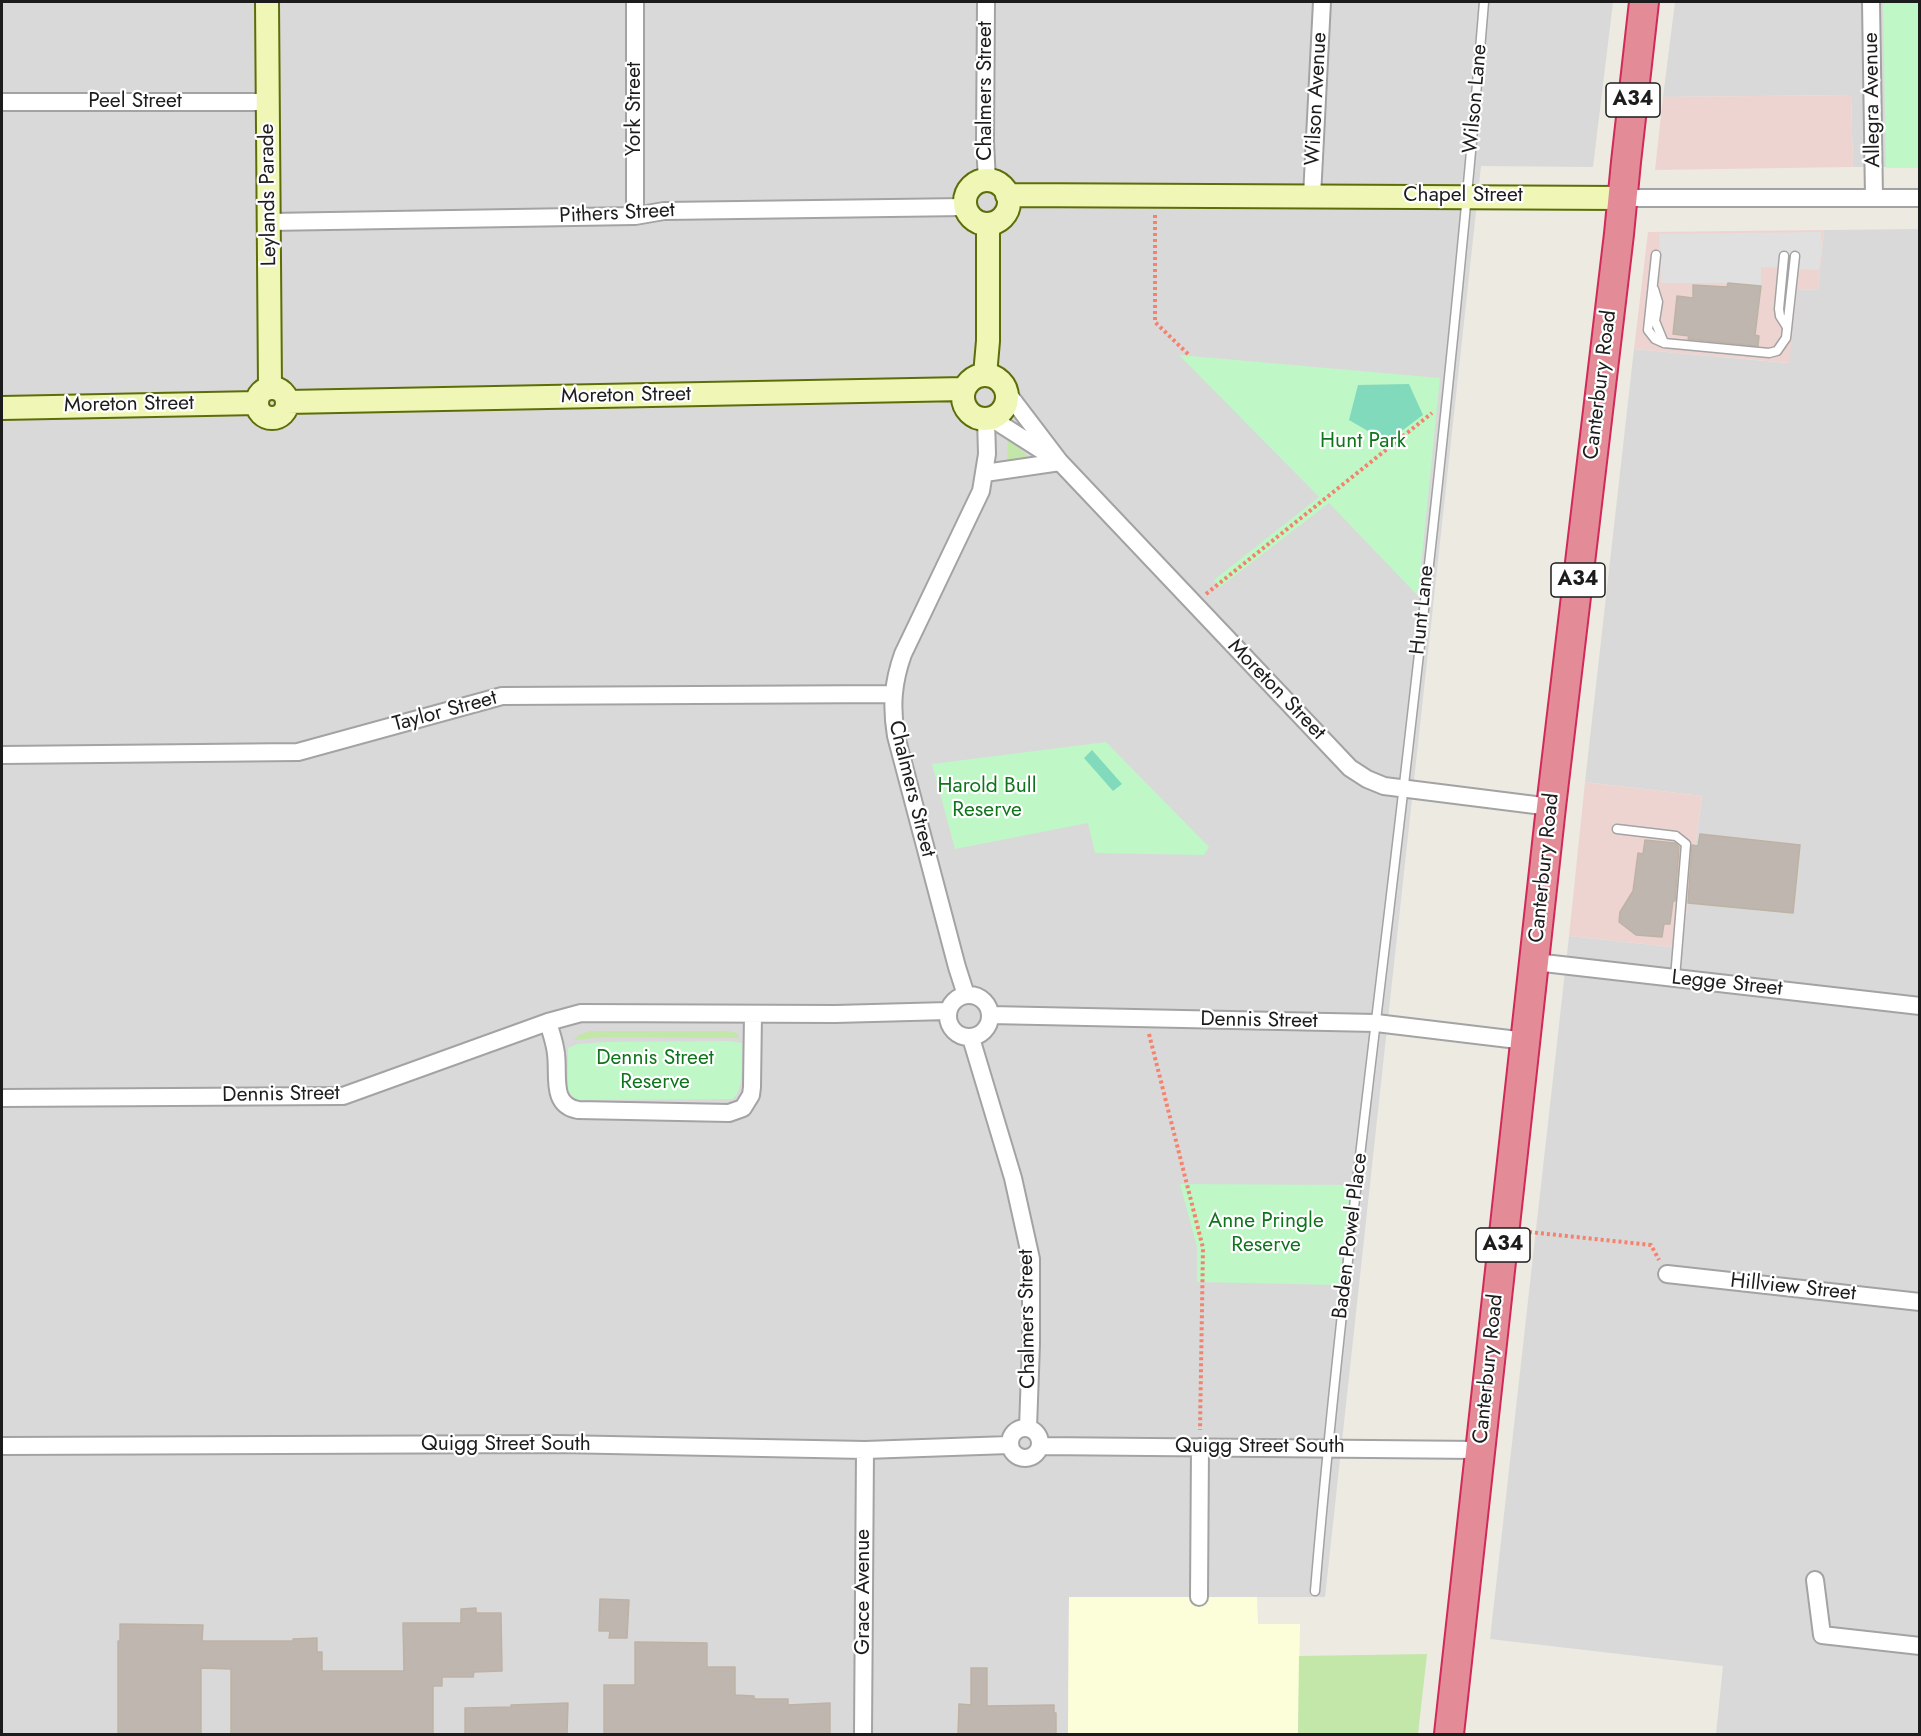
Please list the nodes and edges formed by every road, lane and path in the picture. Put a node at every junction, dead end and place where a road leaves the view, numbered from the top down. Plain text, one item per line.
1 (267, 2) edge
2 (635, 2) edge
3 (986, 2) edge
4 (1322, 2) edge
5 (1484, 2) edge
6 (1644, 2) edge
7 (1871, 2) edge
8 (2, 102) edge
9 (268, 102) junction
10 (987, 181) junction
11 (1007, 195) junction
12 (1154, 196) junction
13 (1312, 196) junction
14 (1468, 196) junction
15 (1623, 198) junction
16 (1875, 198) junction
17 (1920, 198) edge
18 (966, 207) junction
19 (635, 216) junction
20 (269, 222) junction
21 (988, 224) junction
22 (1656, 255) dead end
23 (1784, 256) dead end
24 (1795, 256) dead end
25 (1787, 327) junction
26 (1190, 356) dead end
27 (985, 375) junction
28 (964, 389) junction
29 (1006, 391) junction
30 (271, 397) junction
31 (1446, 401) junction
32 (2, 408) edge
33 (989, 418) junction
34 (1060, 462) junction
35 (985, 473) junction
36 (1194, 604) junction
37 (892, 694) junction
38 (2, 755) edge
39 (1404, 789) junction
40 (1551, 807) junction
41 (1617, 829) dead end
42 (1535, 962) junction
43 (1675, 978) junction
44 (966, 995) junction
45 (1920, 1006) edge
46 (948, 1011) junction
47 (753, 1014) junction
48 (990, 1015) junction
49 (1145, 1018) junction
50 (548, 1022) junction
51 (1376, 1023) junction
52 (971, 1038) junction
53 (1526, 1041) junction
54 (2, 1098) edge
55 (1529, 1232) dead end
56 (1667, 1274) joint
57 (1920, 1302) edge
58 (1028, 1428) junction
59 (1009, 1445) junction
60 (2, 1446) edge
61 (1040, 1446) junction
62 (1200, 1447) junction
63 (1327, 1448) junction
64 (865, 1450) junction
65 (1480, 1450) junction
66 (1815, 1580) dead end
67 (1315, 1591) dead end
68 (1199, 1597) dead end
69 (1920, 1646) edge
70 (863, 1734) edge
71 (1449, 1734) edge

1 - 9 street, Leylands Parade
2 - 19 street, York Street
3 - 10 street, Chalmers Street
4 - 13 street, Wilson Avenue
5 - 14 lane, Wilson Lane
6 - 15 highway, Canterbury Road / A34
7 - 16 street, Allegra Avenue
8 - 9 street, Peel Street
9 - 20 street, Leylands Parade
10 - 11 street
10 - 18 street
11 - 12 street, Chapel Street
11 - 21 street
12 - 13 street, Chapel Street
12 - 26 path
13 - 14 street, Chapel Street
14 - 15 street, Chapel Street
14 - 31 lane, Hunt Lane
15 - 16 street, Chapel Street
15 - 40 highway, Canterbury Road / A34
16 - 17 street, Chapel Street
18 - 19 street, Pithers Street
18 - 21 street
19 - 20 street, Pithers Street
20 - 30 street, Leylands Parade
21 - 27 street
22 - 25 lane
23 - 25 lane
24 - 25 lane
27 - 28 street
27 - 29 street
28 - 30 street, Moreton Street
28 - 33 street
29 - 33 street
29 - 34 street, Moreton Street
30 - 32 street, Moreton Street
31 - 36 path
31 - 39 lane, Hunt Lane
33 - 34 street, Moreton Street
33 - 35 street, Chalmers Street
34 - 35 street
34 - 36 street, Moreton Street
35 - 37 street, Chalmers Street
36 - 39 street, Moreton Street
37 - 38 street, Taylor Street
37 - 44 street, Chalmers Street
39 - 40 street, Moreton Street
39 - 51 lane, Hunt Lane
40 - 42 highway, Canterbury Road / A34
41 - 43 lane
42 - 43 street, Legge Street
42 - 53 highway, Canterbury Road / A34
43 - 45 street, Legge Street
44 - 46 street
44 - 48 street
46 - 47 street, Dennis Street
46 - 52 street
47 - 50 street, Dennis Street
47 - 50 street
48 - 49 street, Dennis Street
48 - 52 street
49 - 51 street, Dennis Street
49 - 62 path
50 - 54 street, Dennis Street
51 - 53 street, Dennis Street
51 - 63 lane, Baden Powel Place
52 - 58 street, Chalmers Street
53 - 65 highway, Canterbury Road / A34
55 - 56 path
56 - 57 street, Hillview Street
58 - 59 street
58 - 61 street
59 - 61 street
59 - 64 street, Quigg Street South
60 - 64 street, Quigg Street South
61 - 62 street, Quigg Street South
62 - 63 street, Quigg Street South
62 - 68 street
63 - 65 street, Quigg Street South
63 - 67 lane, Baden Powel Place
64 - 70 street, Grace Avenue
65 - 71 highway, Canterbury Road / A34
66 - 69 street

